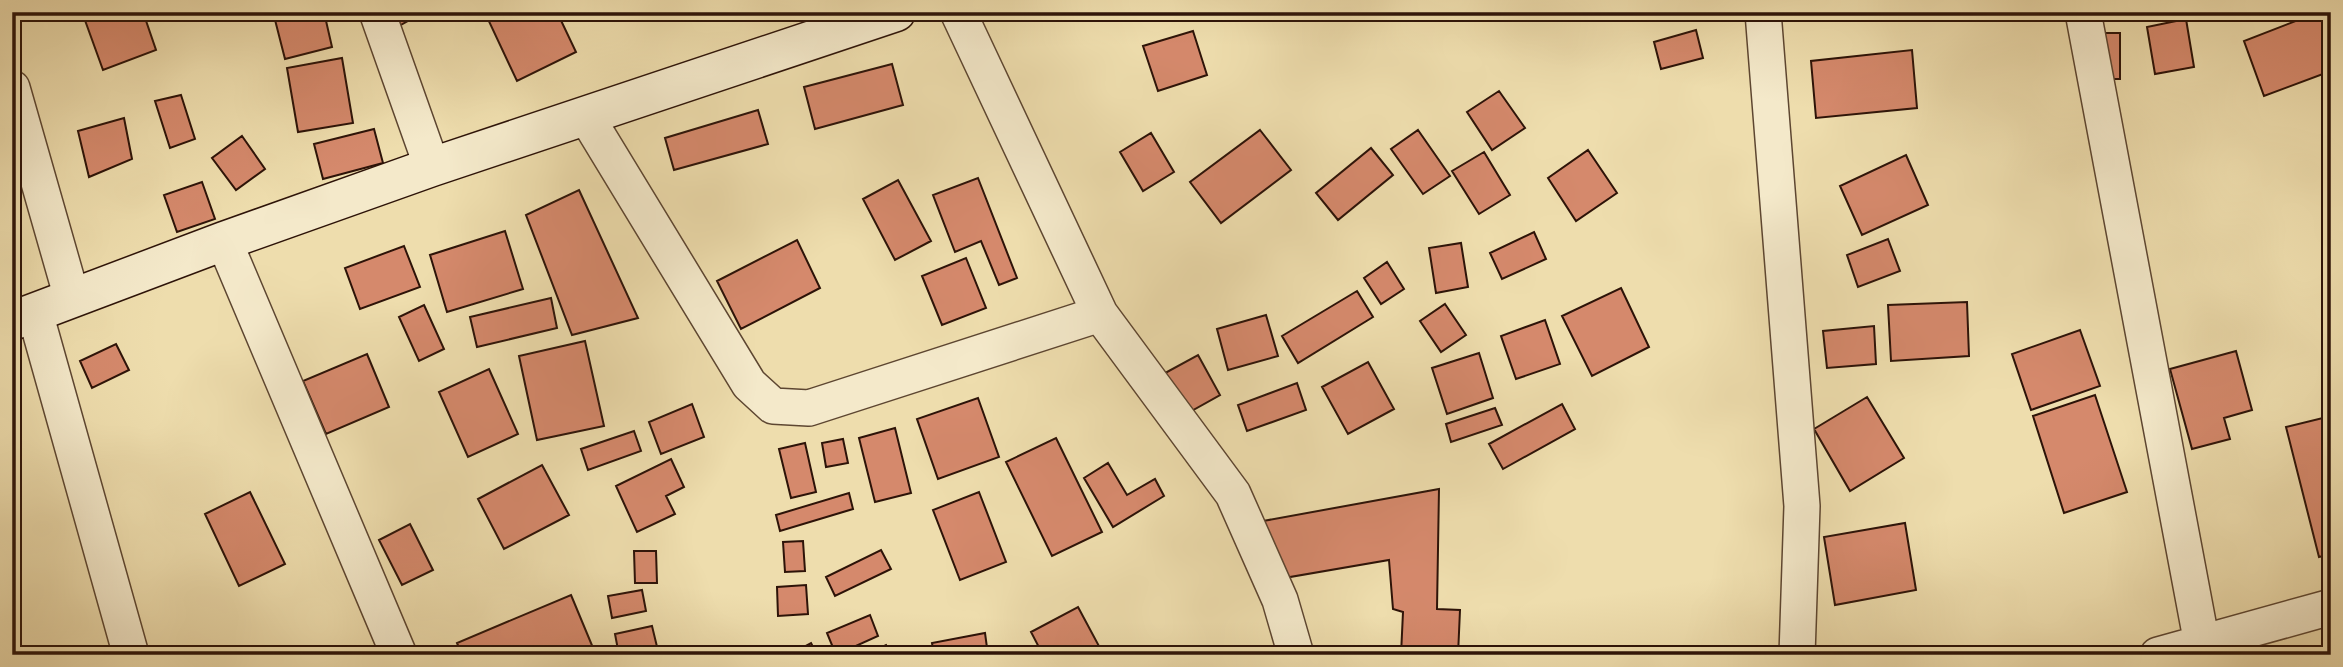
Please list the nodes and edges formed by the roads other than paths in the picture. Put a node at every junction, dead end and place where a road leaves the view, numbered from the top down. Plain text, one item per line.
1 (377, 12) edge
2 (896, 12) edge
3 (958, 12) edge
4 (1763, 12) edge
5 (2083, 12) edge
6 (12, 88) edge
7 (586, 116) junction
8 (432, 167) junction
9 (224, 241) junction
10 (72, 298) junction
11 (1100, 314) junction
12 (24, 317) edge
13 (2331, 607) edge
14 (2202, 644) junction
15 (131, 655) edge
16 (399, 655) edge
17 (1296, 655) edge
18 (1797, 655) edge
19 (2158, 655) edge

1 - 8 street
2 - 7 main road
3 - 11 street
4 - 18 street
5 - 14 street
6 - 10 street
7 - 8 main road
7 - 11 street
8 - 9 main road
9 - 10 main road
9 - 16 street
10 - 12 main road
11 - 17 street
12 - 15 street
13 - 14 street
14 - 19 street

